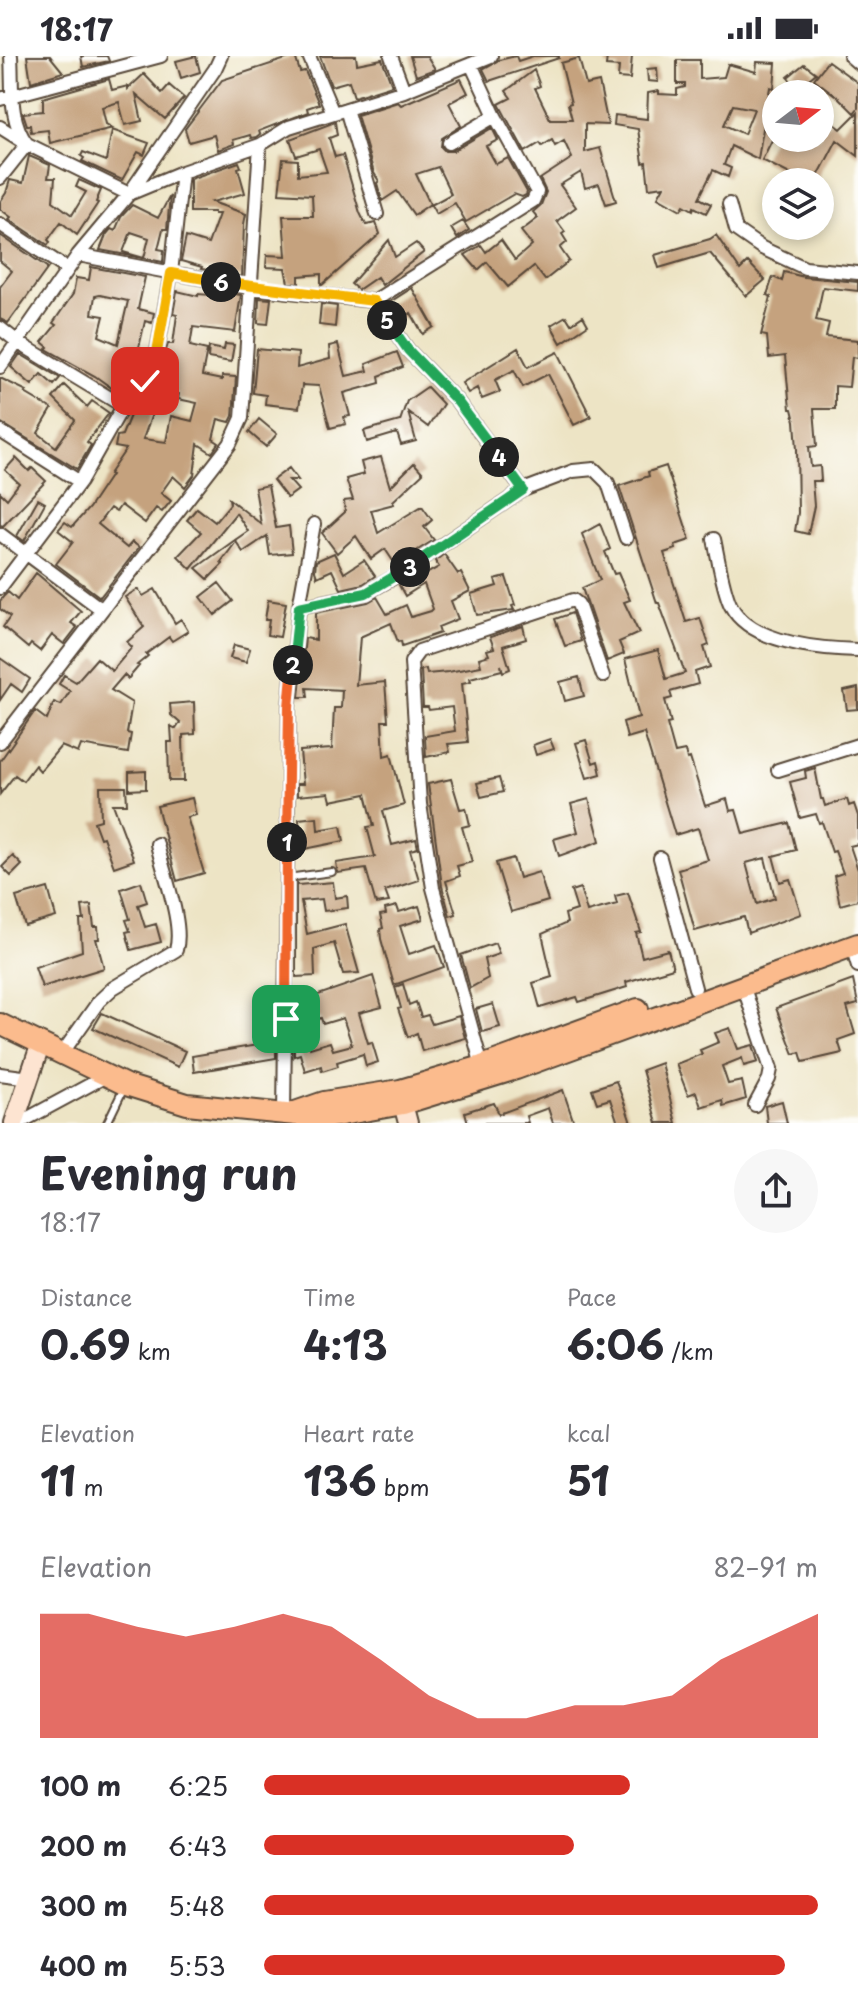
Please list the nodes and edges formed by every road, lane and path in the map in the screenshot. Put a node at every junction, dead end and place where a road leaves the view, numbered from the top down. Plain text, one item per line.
1 (11, 56) edge
2 (221, 56) edge
3 (309, 56) edge
4 (391, 56) edge
5 (491, 56) edge
6 (850, 56) edge
7 (154, 57) edge
8 (858, 63) edge
9 (471, 64) junction
10 (404, 91) junction
11 (7, 97) edge
12 (346, 109) junction
13 (333, 113) junction
14 (495, 116) junction
15 (0, 127) edge
16 (449, 143) dead end
17 (27, 144) junction
18 (260, 145) junction
19 (182, 172) junction
20 (0, 178) edge
21 (129, 194) junction
22 (729, 204) dead end
23 (377, 214) dead end
24 (0, 224) edge
25 (78, 255) junction
26 (67, 269) junction
27 (171, 273) junction
28 (858, 273) edge
29 (252, 288) junction
30 (374, 301) junction
31 (0, 328) edge
32 (19, 343) junction
33 (0, 367) edge
34 (123, 406) junction
35 (0, 431) edge
36 (80, 482) junction
37 (523, 490) junction
38 (314, 524) dead end
39 (0, 534) edge
40 (626, 538) dead end
41 (714, 539) dead end
42 (26, 555) junction
43 (0, 588) edge
44 (299, 607) junction
45 (101, 609) junction
46 (858, 650) edge
47 (603, 676) dead end
48 (1, 739) edge
49 (858, 745) edge
50 (778, 770) dead end
51 (157, 844) dead end
52 (660, 858) dead end
53 (332, 872) dead end
54 (287, 878) junction
55 (856, 940) edge
56 (858, 966) edge
57 (743, 985) junction
58 (695, 988) junction
59 (0, 1024) edge
60 (40, 1046) junction
61 (61, 1055) junction
62 (482, 1066) junction
63 (0, 1074) edge
64 (30, 1078) junction
65 (117, 1080) junction
66 (755, 1105) dead end
67 (288, 1114) junction
68 (405, 1114) edge
69 (17, 1123) edge
70 (107, 1123) edge

1 - 11 street
2 - 21 street
3 - 13 street
4 - 10 street
5 - 9 street
6 - 8 street
7 - 11 street
9 - 10 street
9 - 14 street
10 - 12 street
11 - 17 street
12 - 13 street
12 - 23 street
13 - 18 street
14 - 16 street
14 - 30 street
15 - 17 street
17 - 20 street
17 - 21 street
18 - 19 street
18 - 29 street
19 - 21 street
19 - 27 street
21 - 25 street
22 - 28 street
24 - 26 street
25 - 26 street
25 - 27 street
26 - 32 street
27 - 29 street
27 - 34 street
29 - 30 street
29 - 45 street
30 - 37 street
31 - 32 street
32 - 33 street
32 - 34 street
34 - 36 street
35 - 36 street
36 - 42 street
37 - 40 street
37 - 44 street
38 - 44 street
39 - 42 street
41 - 46 street
42 - 43 street
42 - 45 street
44 - 54 street
45 - 48 street
47 - 62 street
49 - 50 street
51 - 61 street
52 - 58 street
53 - 54 lane
54 - 67 street
55 - 56 street
55 - 57 main road
55 - 58 main road
57 - 66 street
57 - 68 main road
58 - 62 main road
59 - 60 main road
60 - 61 main road
60 - 64 street
61 - 65 main road
62 - 67 main road
63 - 64 street
64 - 69 street
65 - 67 main road
65 - 69 street
65 - 70 lane
67 - 68 main road

